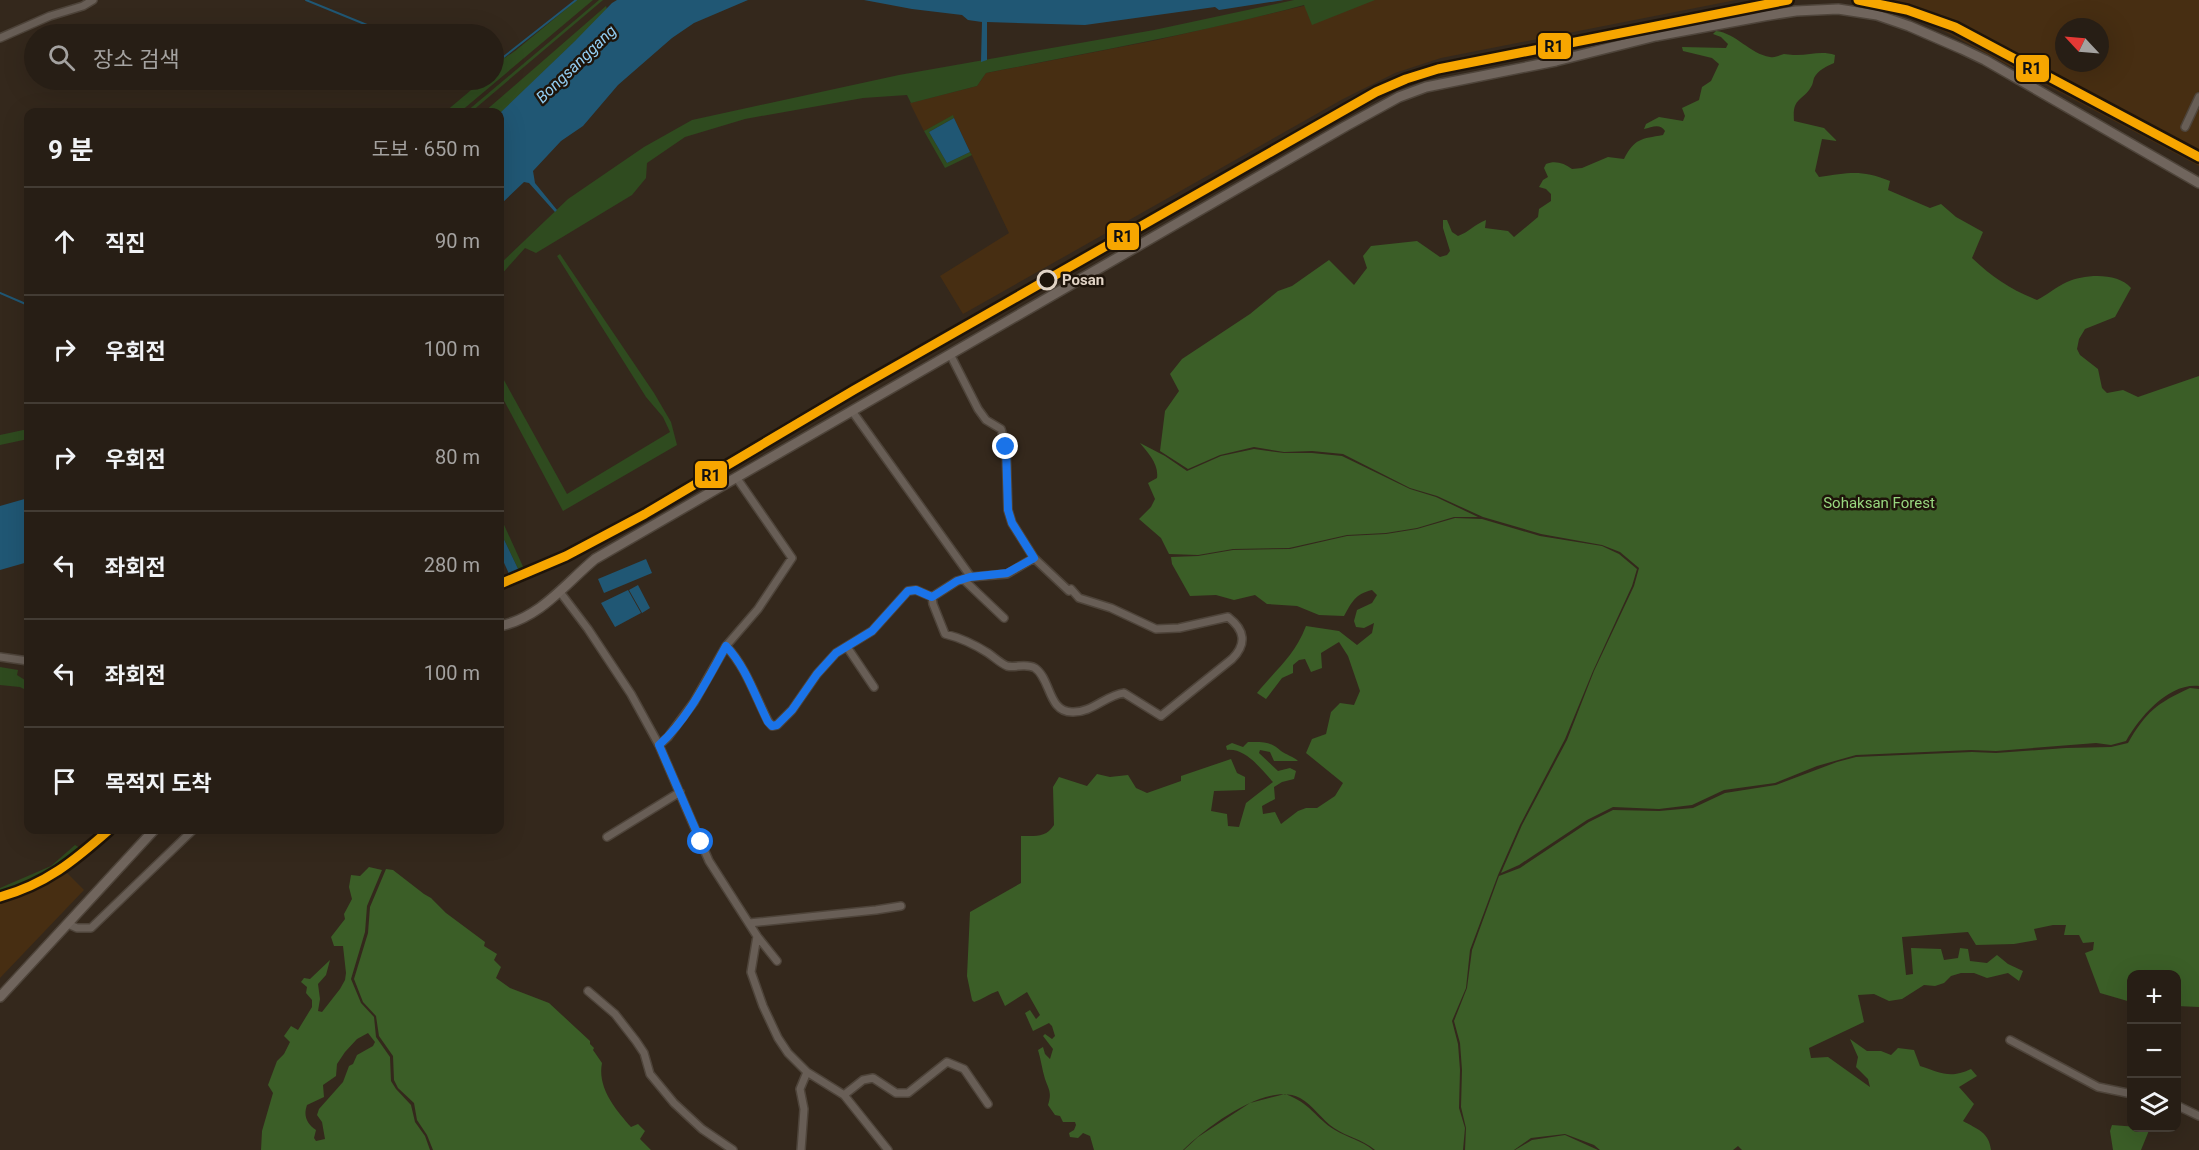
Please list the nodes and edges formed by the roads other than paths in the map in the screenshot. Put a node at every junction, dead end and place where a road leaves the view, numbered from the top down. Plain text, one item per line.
1 (93, 0) edge
2 (1839, 5) edge
3 (32, 24) edge
4 (24, 27) edge
5 (0, 38) edge
6 (2199, 97) edge
7 (2185, 127) dead end
8 (2199, 183) edge
9 (950, 354) junction
10 (852, 411) junction
11 (736, 477) junction
12 (1034, 558) junction
13 (967, 578) junction
14 (560, 592) junction
15 (932, 597) junction
16 (1004, 618) dead end
17 (504, 625) edge
18 (726, 646) junction
19 (847, 647) junction
20 (0, 657) edge
21 (24, 660) edge
22 (874, 687) dead end
23 (659, 745) junction
24 (680, 792) junction
25 (150, 834) edge
26 (189, 834) edge
27 (607, 837) dead end
28 (901, 906) dead end
29 (749, 923) junction
30 (68, 924) junction
31 (757, 936) junction
32 (777, 961) dead end
33 (588, 991) dead end
34 (0, 997) edge
35 (2010, 1040) dead end
36 (807, 1072) junction
37 (2127, 1093) edge
38 (844, 1095) junction
39 (988, 1104) dead end
40 (2181, 1108) edge
41 (2199, 1116) edge
42 (733, 1150) edge
43 (801, 1150) edge
44 (888, 1150) edge

1 - 3 street
2 - 8 main road
2 - 9 main road
4 - 5 street
6 - 7 street
9 - 10 main road
9 - 12 street
10 - 11 main road
10 - 13 street
11 - 14 main road
11 - 18 street
12 - 13 street
12 - 15 street
13 - 15 street
13 - 16 street
14 - 17 main road
14 - 23 street
15 - 19 street
18 - 19 street
18 - 23 street
19 - 22 street
20 - 21 street
23 - 24 street
24 - 27 street
24 - 29 street
25 - 30 main road
26 - 30 street
28 - 29 street
29 - 31 street
30 - 34 main road
31 - 32 street
31 - 36 street
33 - 42 street
35 - 37 street
36 - 38 street
36 - 43 street
38 - 39 street
38 - 44 street
40 - 41 street

